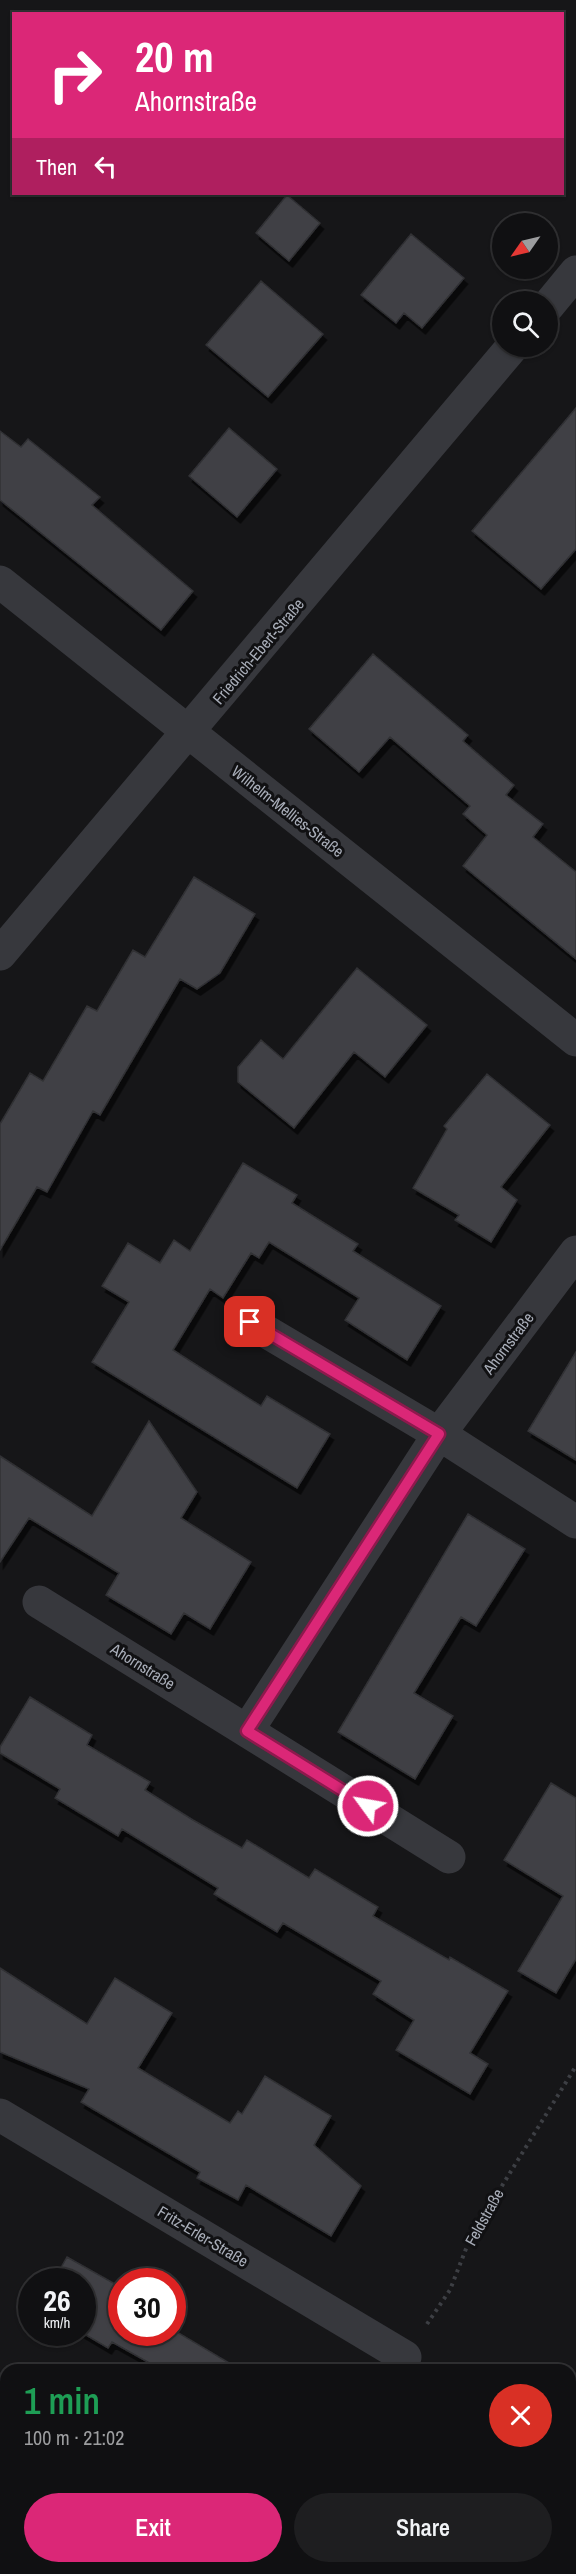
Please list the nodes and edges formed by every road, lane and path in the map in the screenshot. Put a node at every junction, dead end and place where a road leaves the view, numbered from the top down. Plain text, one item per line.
1 (576, 272) edge
2 (558, 294) edge
3 (504, 357) edge
4 (0, 582) edge
5 (189, 733) junction
6 (0, 954) edge
7 (576, 1040) edge
8 (576, 1252) edge
9 (250, 1322) dead end
10 (439, 1434) junction
11 (576, 1522) edge
12 (39, 1602) dead end
13 (247, 1731) junction
14 (449, 1857) dead end
15 (576, 2066) edge
16 (0, 2115) edge
17 (401, 2363) edge

1 - 2 street
3 - 5 street, Friedrich-Ebert-Straße
4 - 5 street, Wilhelm-Mellies-Straße
5 - 6 street, Friedrich-Ebert-Straße
5 - 7 street, Wilhelm-Mellies-Straße
8 - 10 street, Ahornstraße
9 - 10 street
10 - 11 street
10 - 13 street, Ahornstraße
12 - 13 street, Ahornstraße
13 - 14 street, Ahornstraße
15 - 17 path, Feldstraße
16 - 17 street, Fritz-Erler-Straße

